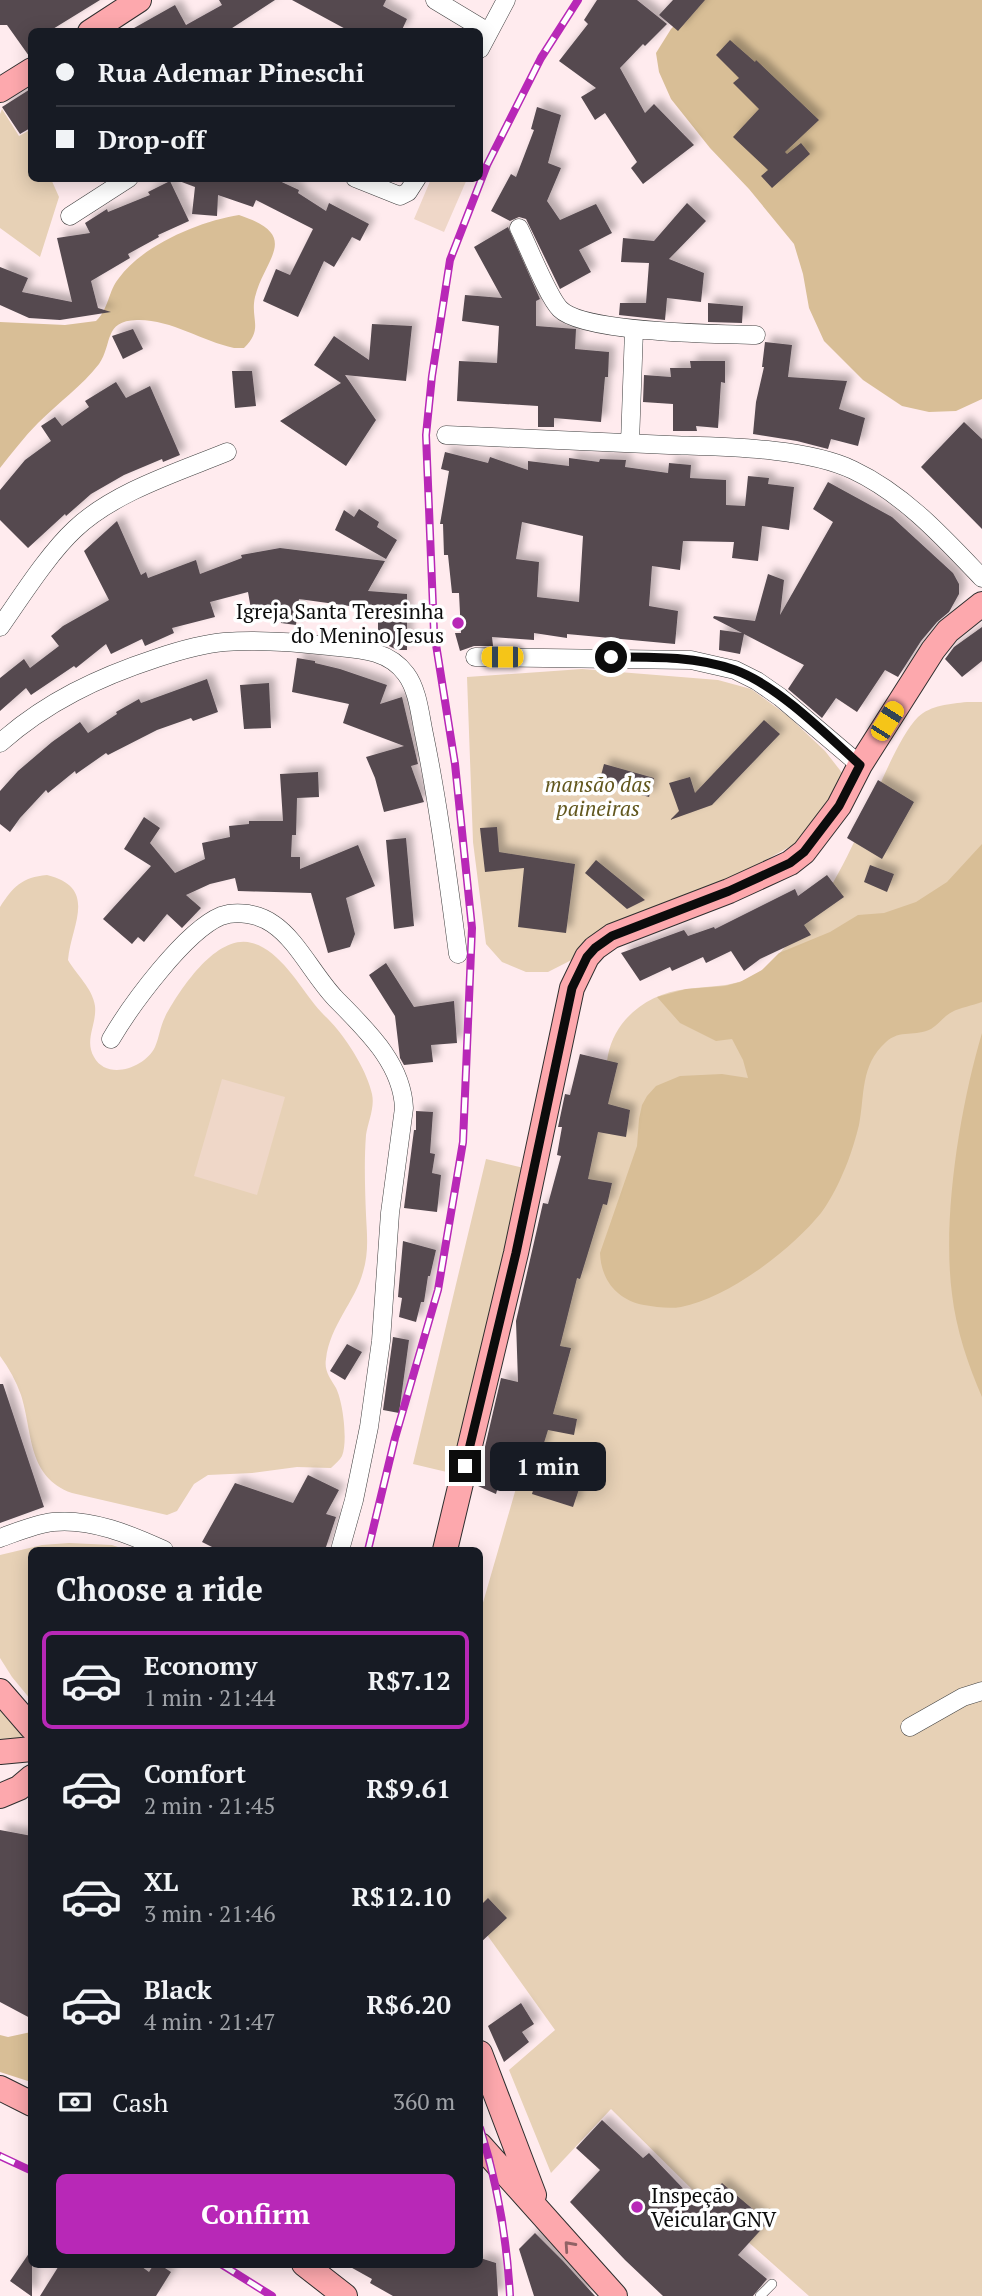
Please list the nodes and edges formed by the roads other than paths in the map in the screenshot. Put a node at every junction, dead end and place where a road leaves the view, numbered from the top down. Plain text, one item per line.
1 (139, 0) edge
2 (435, 0) edge
3 (506, 0) edge
4 (96, 28) edge
5 (481, 28) edge
6 (483, 29) edge
7 (488, 32) junction
8 (483, 43) edge
9 (28, 72) edge
10 (0, 90) edge
11 (123, 182) edge
12 (364, 182) edge
13 (414, 182) edge
14 (70, 216) dead end
15 (519, 228) dead end
16 (634, 330) junction
17 (755, 335) dead end
18 (446, 435) dead end
19 (629, 443) junction
20 (227, 452) dead end
21 (982, 578) edge
22 (982, 604) edge
23 (0, 627) edge
24 (475, 657) dead end
25 (0, 743) edge
26 (860, 765) junction
27 (458, 954) dead end
28 (111, 1039) dead end
29 (0, 1538) edge
30 (156, 1547) edge
31 (341, 1547) edge
32 (446, 1547) edge
33 (0, 1691) edge
34 (982, 1691) edge
35 (910, 1727) dead end
36 (28, 1728) edge
37 (28, 1734) edge
38 (0, 1752) edge
39 (28, 1780) edge
40 (0, 1796) edge
41 (483, 2061) edge
42 (0, 2088) edge
43 (28, 2102) edge
44 (483, 2148) edge
45 (542, 2216) junction
46 (309, 2268) edge
47 (772, 2284) dead end
48 (345, 2296) edge
49 (615, 2296) edge
50 (761, 2296) edge

1 - 4 street
2 - 5 street
3 - 7 street
6 - 7 street
7 - 8 street
9 - 10 street
11 - 14 street
12 - 13 street
15 - 16 street
16 - 17 street
16 - 19 street
18 - 19 street
19 - 21 street
20 - 23 street
22 - 26 street
24 - 26 street
25 - 27 street
26 - 32 street
28 - 31 street
29 - 30 street
33 - 36 street
34 - 35 street
37 - 38 street
39 - 40 street
41 - 45 street
42 - 43 street
44 - 45 street
49 -> 45 street
46 - 48 street
47 - 50 lane

